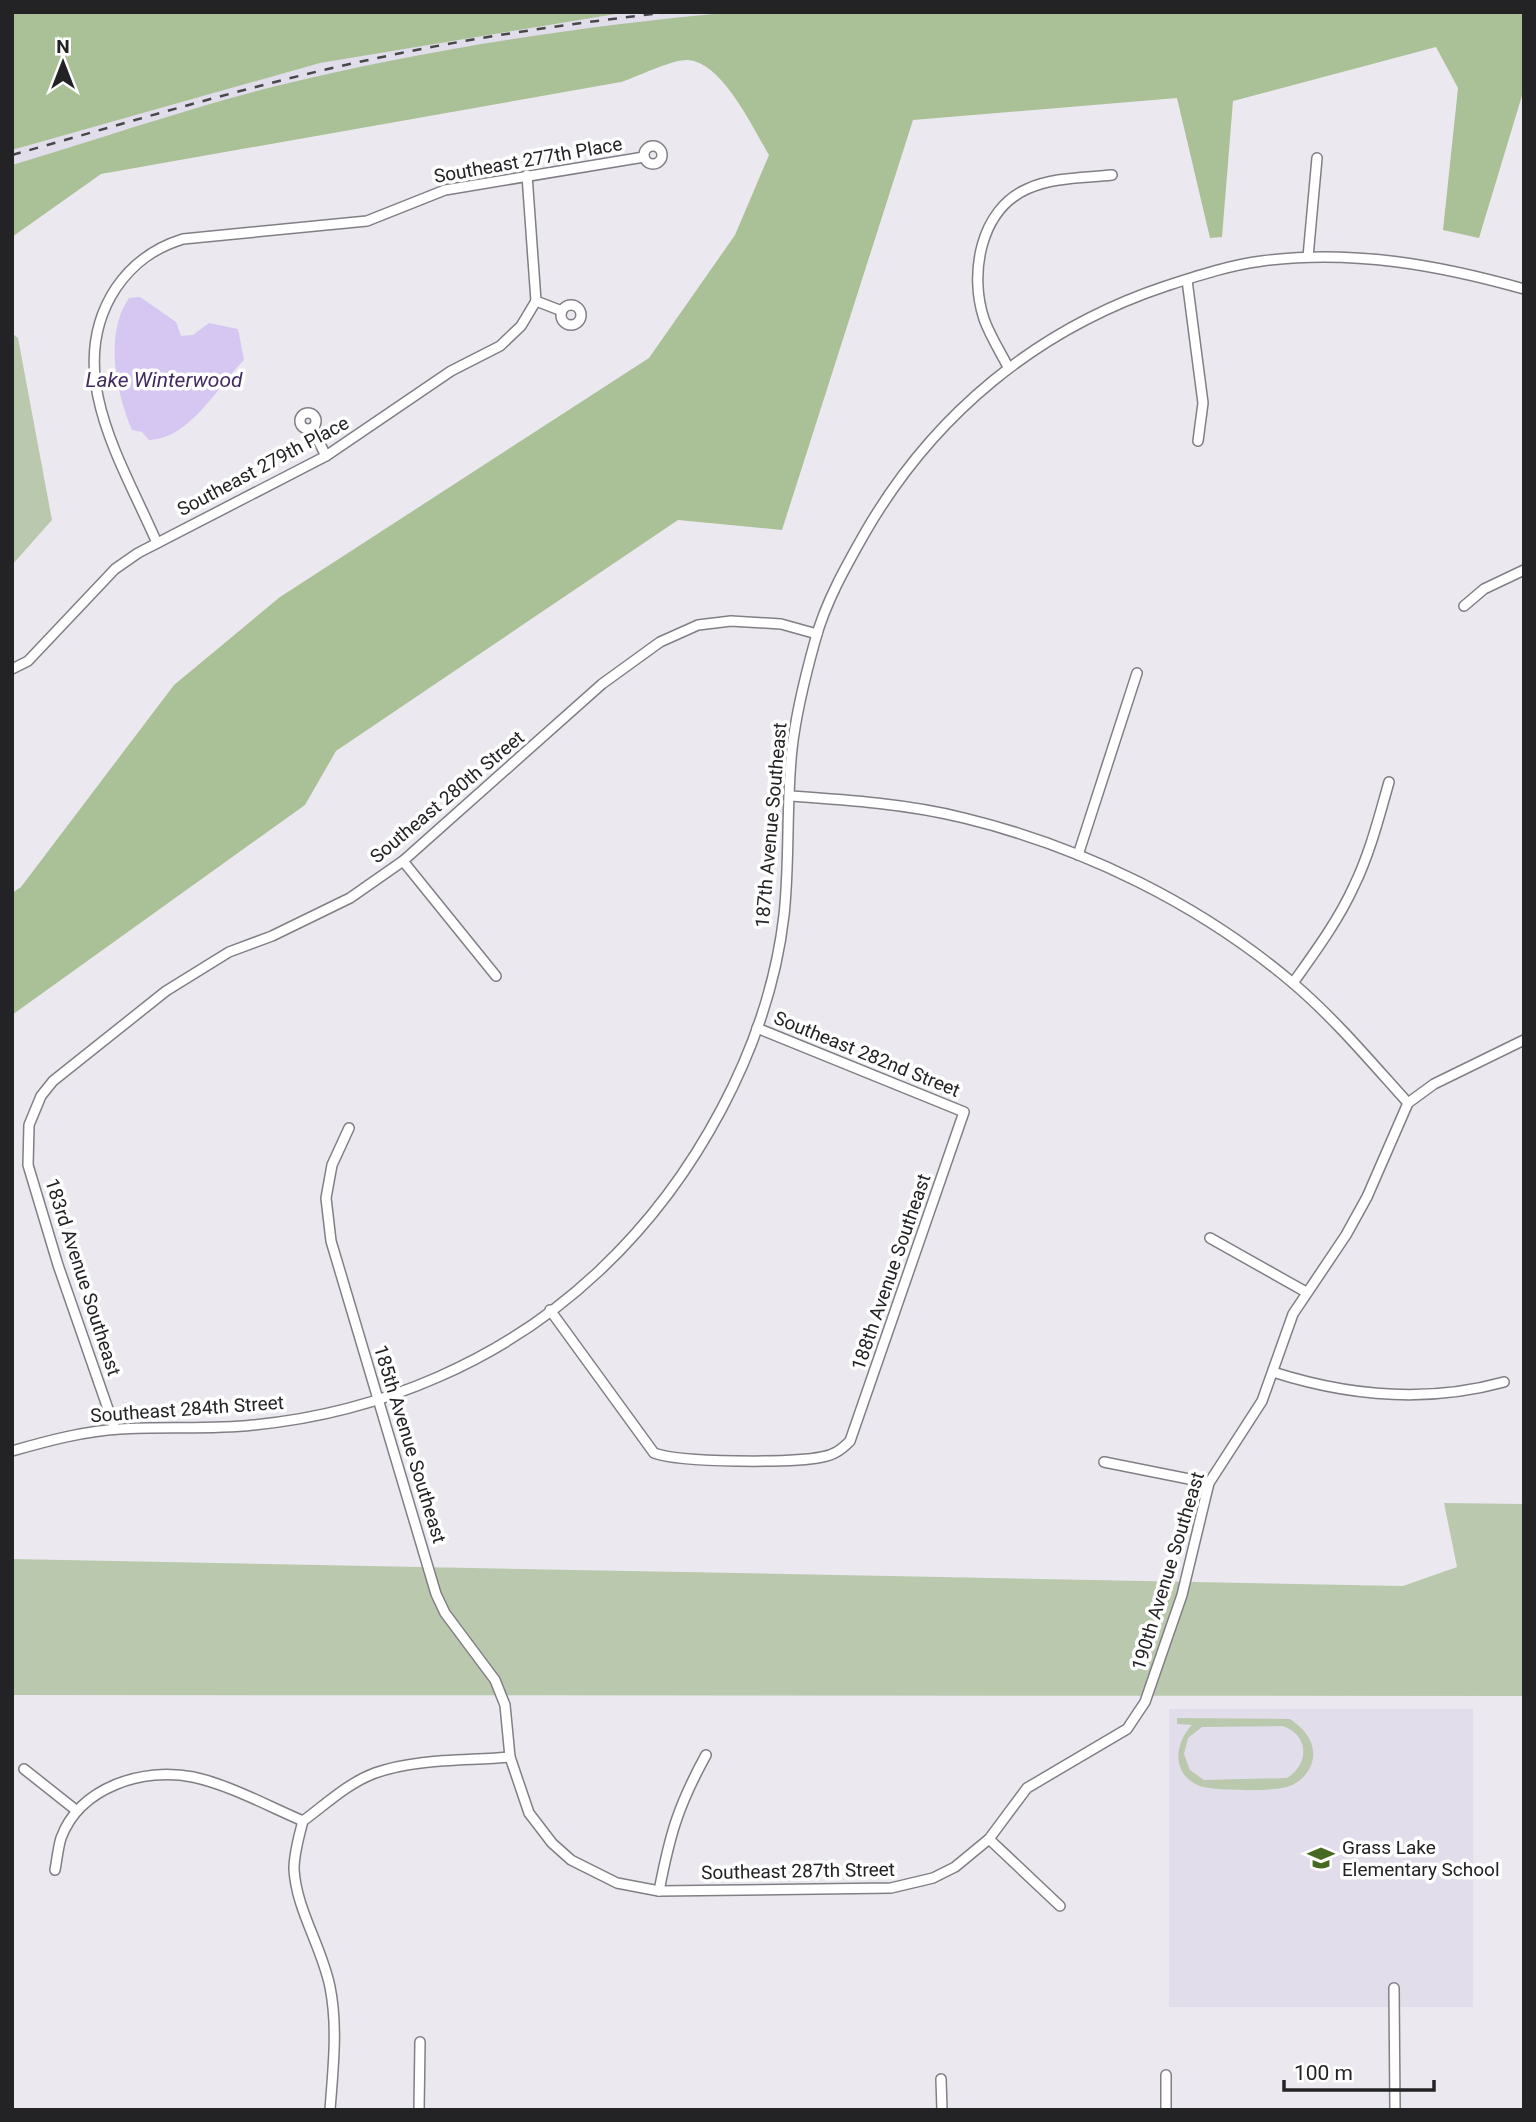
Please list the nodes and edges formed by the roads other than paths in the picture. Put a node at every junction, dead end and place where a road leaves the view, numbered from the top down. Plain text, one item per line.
1 (644, 157) dead end
2 (1317, 158) dead end
3 (527, 175) junction
4 (1112, 175) dead end
5 (1308, 257) junction
6 (1187, 279) junction
7 (1524, 289) edge
8 (536, 301) junction
9 (562, 311) dead end
10 (1008, 367) junction
11 (312, 428) dead end
12 (1198, 441) dead end
13 (327, 456) junction
14 (157, 543) junction
15 (1524, 570) edge
16 (1464, 606) dead end
17 (817, 634) junction
18 (12, 669) edge
19 (1137, 673) dead end
20 (1389, 782) dead end
21 (790, 796) junction
22 (1078, 856) junction
23 (403, 861) junction
24 (496, 976) dead end
25 (1293, 984) junction
26 (757, 1028) junction
27 (1524, 1040) edge
28 (41, 1096) joint
29 (1408, 1103) junction
30 (964, 1112) joint
31 (349, 1128) dead end
32 (1210, 1238) dead end
33 (1306, 1292) junction
34 (550, 1310) junction
35 (1273, 1372) junction
36 (1504, 1382) dead end
37 (381, 1401) junction
38 (115, 1429) junction
39 (12, 1451) edge
40 (1104, 1462) dead end
41 (1209, 1483) junction
42 (1136, 1718) joint
43 (706, 1755) dead end
44 (510, 1757) junction
45 (24, 1769) dead end
46 (77, 1811) junction
47 (303, 1821) junction
48 (989, 1839) junction
49 (55, 1870) dead end
50 (659, 1891) junction
51 (1060, 1906) dead end
52 (1394, 1988) dead end
53 (420, 2042) dead end
54 (1166, 2076) dead end
55 (941, 2079) dead end
56 (330, 2110) edge
57 (419, 2110) edge
58 (942, 2110) edge
59 (1166, 2110) edge
60 (1395, 2110) edge

1 - 3 street, Southeast 277th Place
2 - 5 street
3 - 8 street
3 - 14 street, Southeast 277th Place
4 - 10 street
5 - 6 street, 187th Avenue Southeast
5 - 7 street, 187th Avenue Southeast
6 - 10 street, 187th Avenue Southeast
6 - 12 street
8 - 9 street
8 - 13 street, Southeast 279th Place
10 - 17 street, 187th Avenue Southeast
11 - 13 street
13 - 14 street, Southeast 279th Place
14 - 18 street, Southeast 279th Place
15 - 16 street
17 - 21 street, 187th Avenue Southeast
17 - 23 street, Southeast 280th Street
19 - 22 street
20 - 25 street
21 - 22 street
21 - 26 street, 187th Avenue Southeast
22 - 25 street
23 - 24 street
23 - 28 street, Southeast 280th Street
25 - 29 street
26 - 30 street, Southeast 282nd Street
26 - 34 street, 187th Avenue Southeast
27 - 29 street
28 - 38 street, 183rd Avenue Southeast
29 - 33 street, 190th Avenue Southeast
30 - 34 street, 188th Avenue Southeast
31 - 37 street, 185th Avenue Southeast
32 - 33 street
33 - 35 street, 190th Avenue Southeast
34 - 37 street, Southeast 284th Street
35 - 36 street
35 - 41 street, 190th Avenue Southeast
37 - 38 street, Southeast 284th Street
37 - 44 street, 185th Avenue Southeast
38 - 39 street, Southeast 284th Street
40 - 41 street
41 - 42 street, 190th Avenue Southeast
42 - 48 street, Southeast 287th Street
43 - 50 street
44 - 47 street
44 - 50 street, Southeast 287th Street
45 - 46 street
46 - 47 street
46 - 49 street
47 - 56 street
48 - 50 street, Southeast 287th Street
48 - 51 street
52 - 60 street
53 - 57 street
54 - 59 street
55 - 58 street

